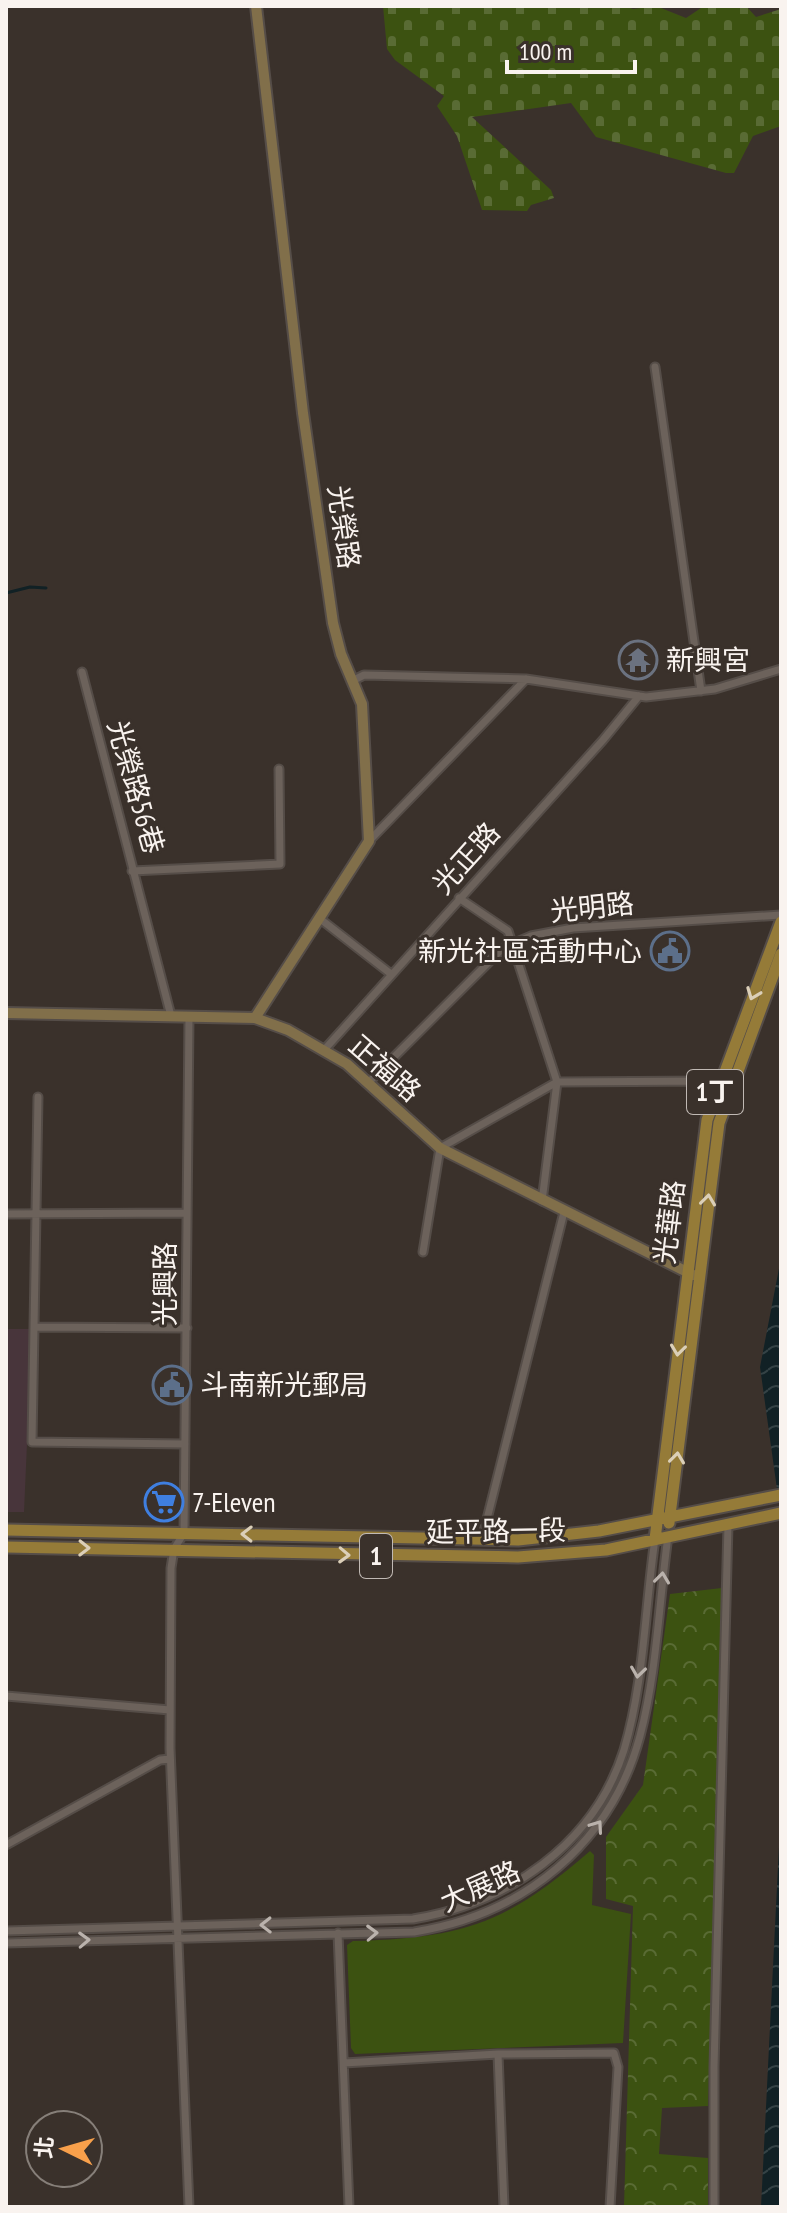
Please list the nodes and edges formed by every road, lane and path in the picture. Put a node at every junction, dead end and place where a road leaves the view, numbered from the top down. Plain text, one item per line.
1 (256, 6) edge
2 (655, 367) dead end
3 (781, 669) edge
4 (82, 672) dead end
5 (526, 679) junction
6 (354, 680) junction
7 (701, 691) junction
8 (639, 696) junction
9 (279, 769) dead end
10 (369, 841) junction
11 (132, 871) junction
12 (459, 898) junction
13 (781, 915) edge
14 (319, 918) junction
15 (781, 922) edge
16 (514, 943) junction
17 (781, 954) edge
18 (391, 974) junction
19 (6, 1013) edge
20 (171, 1016) junction
21 (189, 1017) junction
22 (255, 1018) junction
23 (325, 1049) junction
24 (369, 1082) junction
25 (557, 1082) junction
26 (724, 1084) junction
27 (38, 1097) dead end
28 (440, 1148) junction
29 (542, 1201) junction
30 (564, 1212) junction
31 (187, 1213) junction
32 (6, 1214) edge
33 (36, 1214) junction
34 (423, 1252) dead end
35 (687, 1273) junction
36 (699, 1278) junction
37 (34, 1327) junction
38 (187, 1328) junction
39 (185, 1444) junction
40 (781, 1495) edge
41 (781, 1513) edge
42 (670, 1518) junction
43 (657, 1520) junction
44 (728, 1525) junction
45 (6, 1530) edge
46 (184, 1533) junction
47 (294, 1535) junction
48 (668, 1536) junction
49 (403, 1537) junction
50 (482, 1539) junction
51 (655, 1539) junction
52 (6, 1547) edge
53 (174, 1549) junction
54 (294, 1553) junction
55 (402, 1557) junction
56 (6, 1696) edge
57 (170, 1710) junction
58 (170, 1759) junction
59 (6, 1845) edge
60 (339, 1923) junction
61 (176, 1926) junction
62 (6, 1931) edge
63 (338, 1934) junction
64 (177, 1938) junction
65 (6, 1943) edge
66 (498, 2054) junction
67 (344, 2063) junction
68 (189, 2207) edge
69 (349, 2207) edge
70 (504, 2207) edge
71 (610, 2207) edge
72 (714, 2207) edge

1 - 6 street, 光榮路
2 - 7 street
3 - 7 street
4 - 11 street, 光榮路56巷
5 - 6 street
5 - 8 street
5 - 10 street
6 - 10 street, 光榮路
7 - 8 street
8 - 12 street, 光正路
9 - 11 street, 光榮路56巷
10 - 14 street
11 - 20 street
12 - 16 street
12 - 18 street, 光正路
13 - 16 street, 光明路
14 - 18 street
14 - 22 street
15 -> 26 main road, 光華路 / 1丁
16 - 24 street, 光明路
16 - 25 street
17 - 26 main road, 光華路 / 1丁
18 - 23 street, 光正路
19 - 20 street, 正福路
20 - 21 street, 正福路
21 - 22 street, 正福路
21 - 31 street, 光興路
22 - 23 street, 正福路
23 - 24 street, 正福路
24 - 28 street, 正福路
25 - 26 street
25 - 28 street
25 - 29 street
26 - 35 main road, 光華路 / 1丁
36 -> 26 main road, 光華路 / 1丁
27 - 33 street
28 - 29 street, 正福路
28 - 34 street
29 - 30 street, 正福路
30 - 35 street, 正福路
30 - 50 street
31 - 33 street
31 - 38 street, 光興路
32 - 33 street
33 - 37 street
35 - 36 street, 正福路
35 -> 43 main road, 光華路 / 1丁
42 -> 36 main road, 光華路 / 1丁
37 - 38 street
37 - 39 street
38 - 39 street, 光興路
39 - 46 street, 光興路
40 - 42 main road, 延平路一段 / 1
41 - 44 main road, 延平路一段 / 1
42 - 43 main road, 延平路一段 / 1
42 - 48 main road, 光華路 / 1丁
43 - 50 main road, 延平路一段 / 1
43 - 51 main road, 光華路 / 1丁
44 - 48 main road, 延平路一段 / 1
44 - 72 street
45 - 46 main road, 延平路一段 / 1
47 -> 46 main road, 延平路一段 / 1
46 - 53 street
47 - 49 main road, 延平路一段 / 1
47 - 54 main road
48 - 51 main road, 延平路一段 / 1
63 -> 48 street, 大展路
49 - 50 main road, 延平路一段 / 1
49 - 55 main road
51 - 55 main road, 延平路一段 / 1
51 -> 60 street, 大展路
52 -> 53 main road, 延平路一段 / 1
53 - 54 main road, 延平路一段 / 1
53 - 57 street
54 -> 55 main road, 延平路一段 / 1
56 - 57 street
57 - 58 street
58 - 59 street
58 - 61 street
60 -> 61 street, 大展路
60 - 63 street
61 - 62 street, 大展路
61 - 64 street
63 - 64 street, 大展路
63 - 67 street
65 -> 64 street, 大展路
64 - 68 street
66 - 67 street
66 - 70 street
66 - 71 street
67 - 69 street

